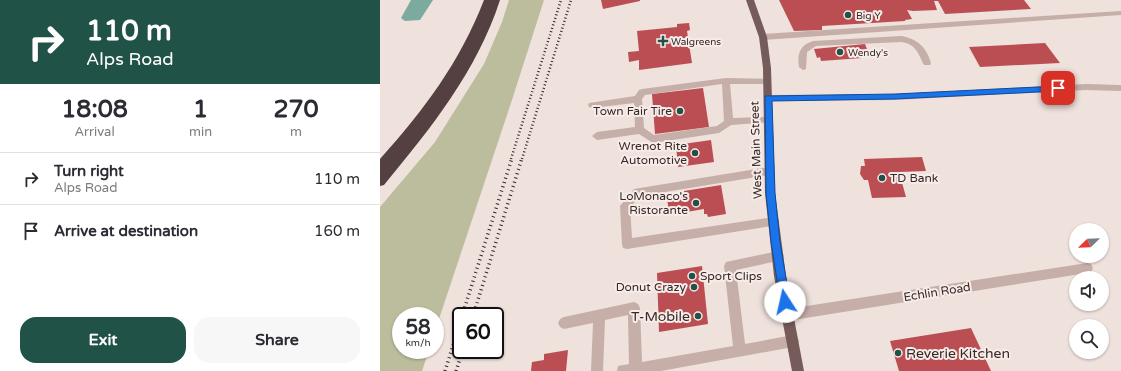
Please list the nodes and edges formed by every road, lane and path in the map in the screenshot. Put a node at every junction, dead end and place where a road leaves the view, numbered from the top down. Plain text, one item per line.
1 (488, 0) edge
2 (496, 0) edge
3 (750, 0) edge
4 (1121, 13) edge
5 (763, 37) junction
6 (927, 63) dead end
7 (803, 67) dead end
8 (726, 80) junction
9 (767, 81) junction
10 (1121, 88) edge
11 (768, 98) junction
12 (638, 99) junction
13 (592, 105) dead end
14 (768, 120) junction
15 (728, 122) junction
16 (640, 130) junction
17 (597, 136) dead end
18 (380, 167) edge
19 (769, 171) junction
20 (380, 181) edge
21 (774, 222) junction
22 (778, 256) junction
23 (1087, 268) dead end
24 (598, 315) junction
25 (787, 315) junction
26 (564, 323) dead end
27 (793, 342) junction
28 (740, 351) junction
29 (636, 369) junction
30 (596, 371) edge
31 (623, 371) edge
32 (798, 371) edge

1 - 18 highway
2 - 20 highway
3 - 5 main road, West Main Street
4 - 5 street
5 - 9 main road, West Main Street
6 - 7 street
8 - 9 street
8 - 12 street
8 - 15 street
9 - 11 main road, West Main Street
10 - 11 street
11 - 14 main road, West Main Street
12 - 13 street
12 - 16 street
14 - 15 street
14 - 19 main road, West Main Street
15 - 16 street
16 - 17 street
19 - 21 main road, West Main Street
19 - 21 street
21 - 22 main road, West Main Street
22 - 25 main road, West Main Street
22 - 28 street
23 - 25 street, Echlin Road
24 - 26 street
24 - 29 street
24 - 30 street
25 - 27 main road, West Main Street
27 - 28 street
27 - 32 main road, West Main Street
28 - 29 street
29 - 31 street

